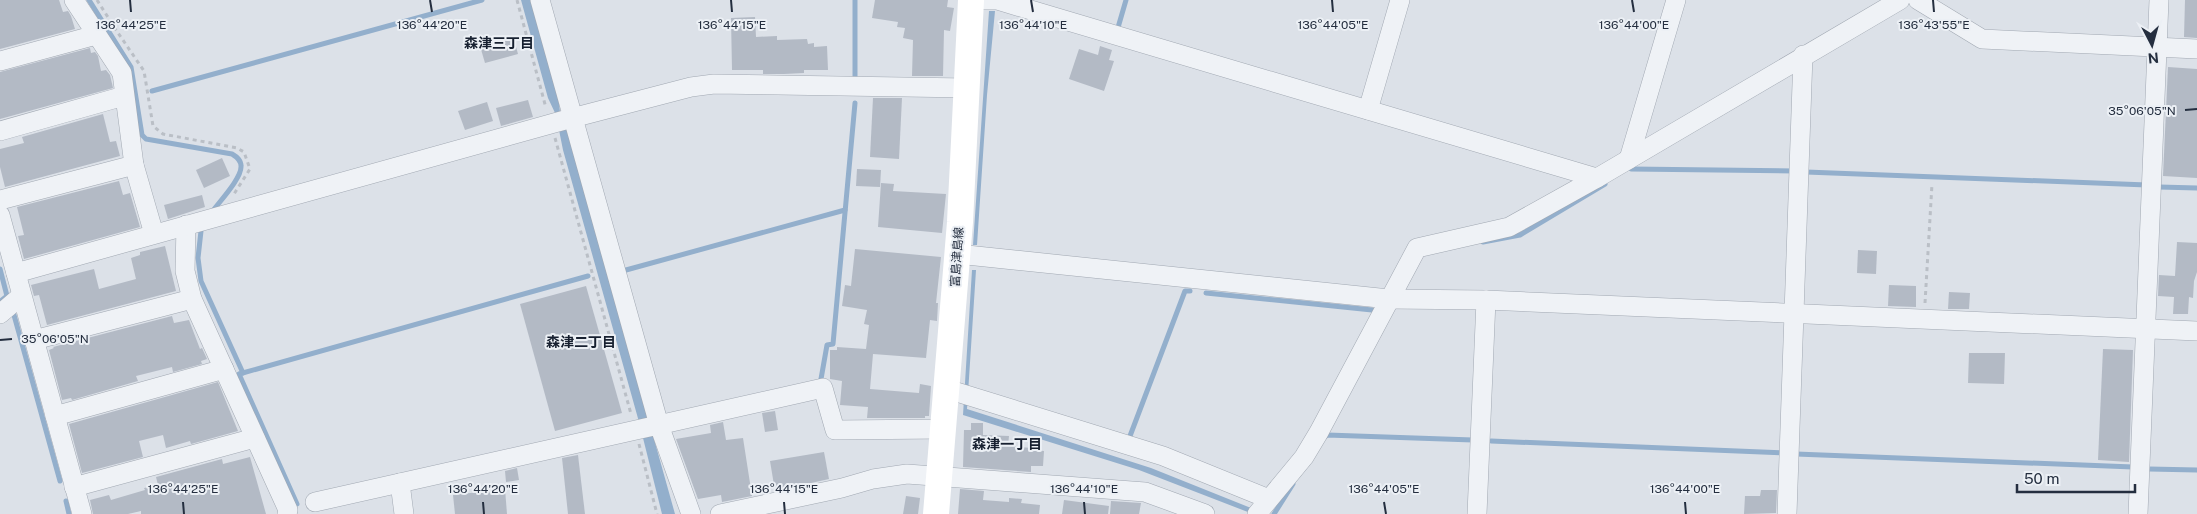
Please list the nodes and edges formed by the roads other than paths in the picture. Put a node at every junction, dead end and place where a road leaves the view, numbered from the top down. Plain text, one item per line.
1 (74, 0) edge
2 (540, 0) edge
3 (971, 0) edge
4 (983, 0) edge
5 (1400, 0) edge
6 (1676, 0) edge
7 (1900, 0) edge
8 (1918, 0) edge
9 (2159, 0) edge
10 (96, 35) junction
11 (2157, 47) junction
12 (2197, 49) edge
13 (1803, 55) junction
14 (0, 61) edge
15 (967, 88) junction
16 (124, 96) junction
17 (1368, 110) junction
18 (561, 121) junction
19 (0, 131) edge
20 (1629, 159) junction
21 (134, 165) junction
22 (1597, 178) junction
23 (0, 200) edge
24 (0, 215) edge
25 (186, 225) junction
26 (154, 234) junction
27 (957, 254) junction
28 (16, 273) junction
29 (21, 296) junction
30 (192, 299) junction
31 (1389, 299) junction
32 (1486, 300) junction
33 (1796, 313) junction
34 (0, 314) edge
35 (2145, 329) junction
36 (2197, 331) edge
37 (34, 340) junction
38 (224, 369) junction
39 (960, 393) junction
40 (55, 416) junction
41 (646, 427) junction
42 (943, 430) junction
43 (255, 438) junction
44 (939, 476) junction
45 (400, 483) junction
46 (74, 487) junction
47 (315, 502) dead end
48 (1262, 507) edge
49 (82, 514) edge
50 (287, 514) edge
51 (404, 514) edge
52 (691, 514) edge
53 (720, 514) edge
54 (936, 514) edge
55 (1205, 514) edge
56 (1477, 514) edge
57 (1787, 514) edge
58 (2138, 514) edge

1 - 10 street
2 - 18 street
3 - 15 main road, 富島津島線
4 - 17 street
5 - 17 street
6 - 20 street
7 - 13 street
8 - 11 street
9 - 11 street
10 - 14 street
10 - 16 street
11 - 12 street
11 - 35 street
13 - 20 street
13 - 33 street
15 - 18 street
15 - 27 main road, 富島津島線
16 - 19 street
16 - 21 street
17 - 22 street
18 - 25 street
18 - 41 street
20 - 22 street
21 - 23 street
21 - 26 street
22 - 31 street
24 - 28 street
25 - 26 street
25 - 30 street
26 - 28 street
27 - 31 street
27 - 39 main road, 富島津島線
28 - 29 street
29 - 34 street
29 - 37 street
30 - 37 street
30 - 38 street
31 - 32 street
31 - 48 street
32 - 33 street
32 - 56 street
33 - 35 street
33 - 57 street
35 - 36 street
35 - 58 street
37 - 40 street
38 - 40 street
38 - 43 street
39 - 42 main road, 富島津島線
39 - 48 street
40 - 46 street
41 - 42 street
41 - 45 street
41 - 52 street
42 - 44 main road, 富島津島線
43 - 46 street
43 - 50 street
44 - 53 street
44 - 54 main road, 富島津島線
44 - 55 street
45 - 47 street
45 - 51 street
46 - 49 street

